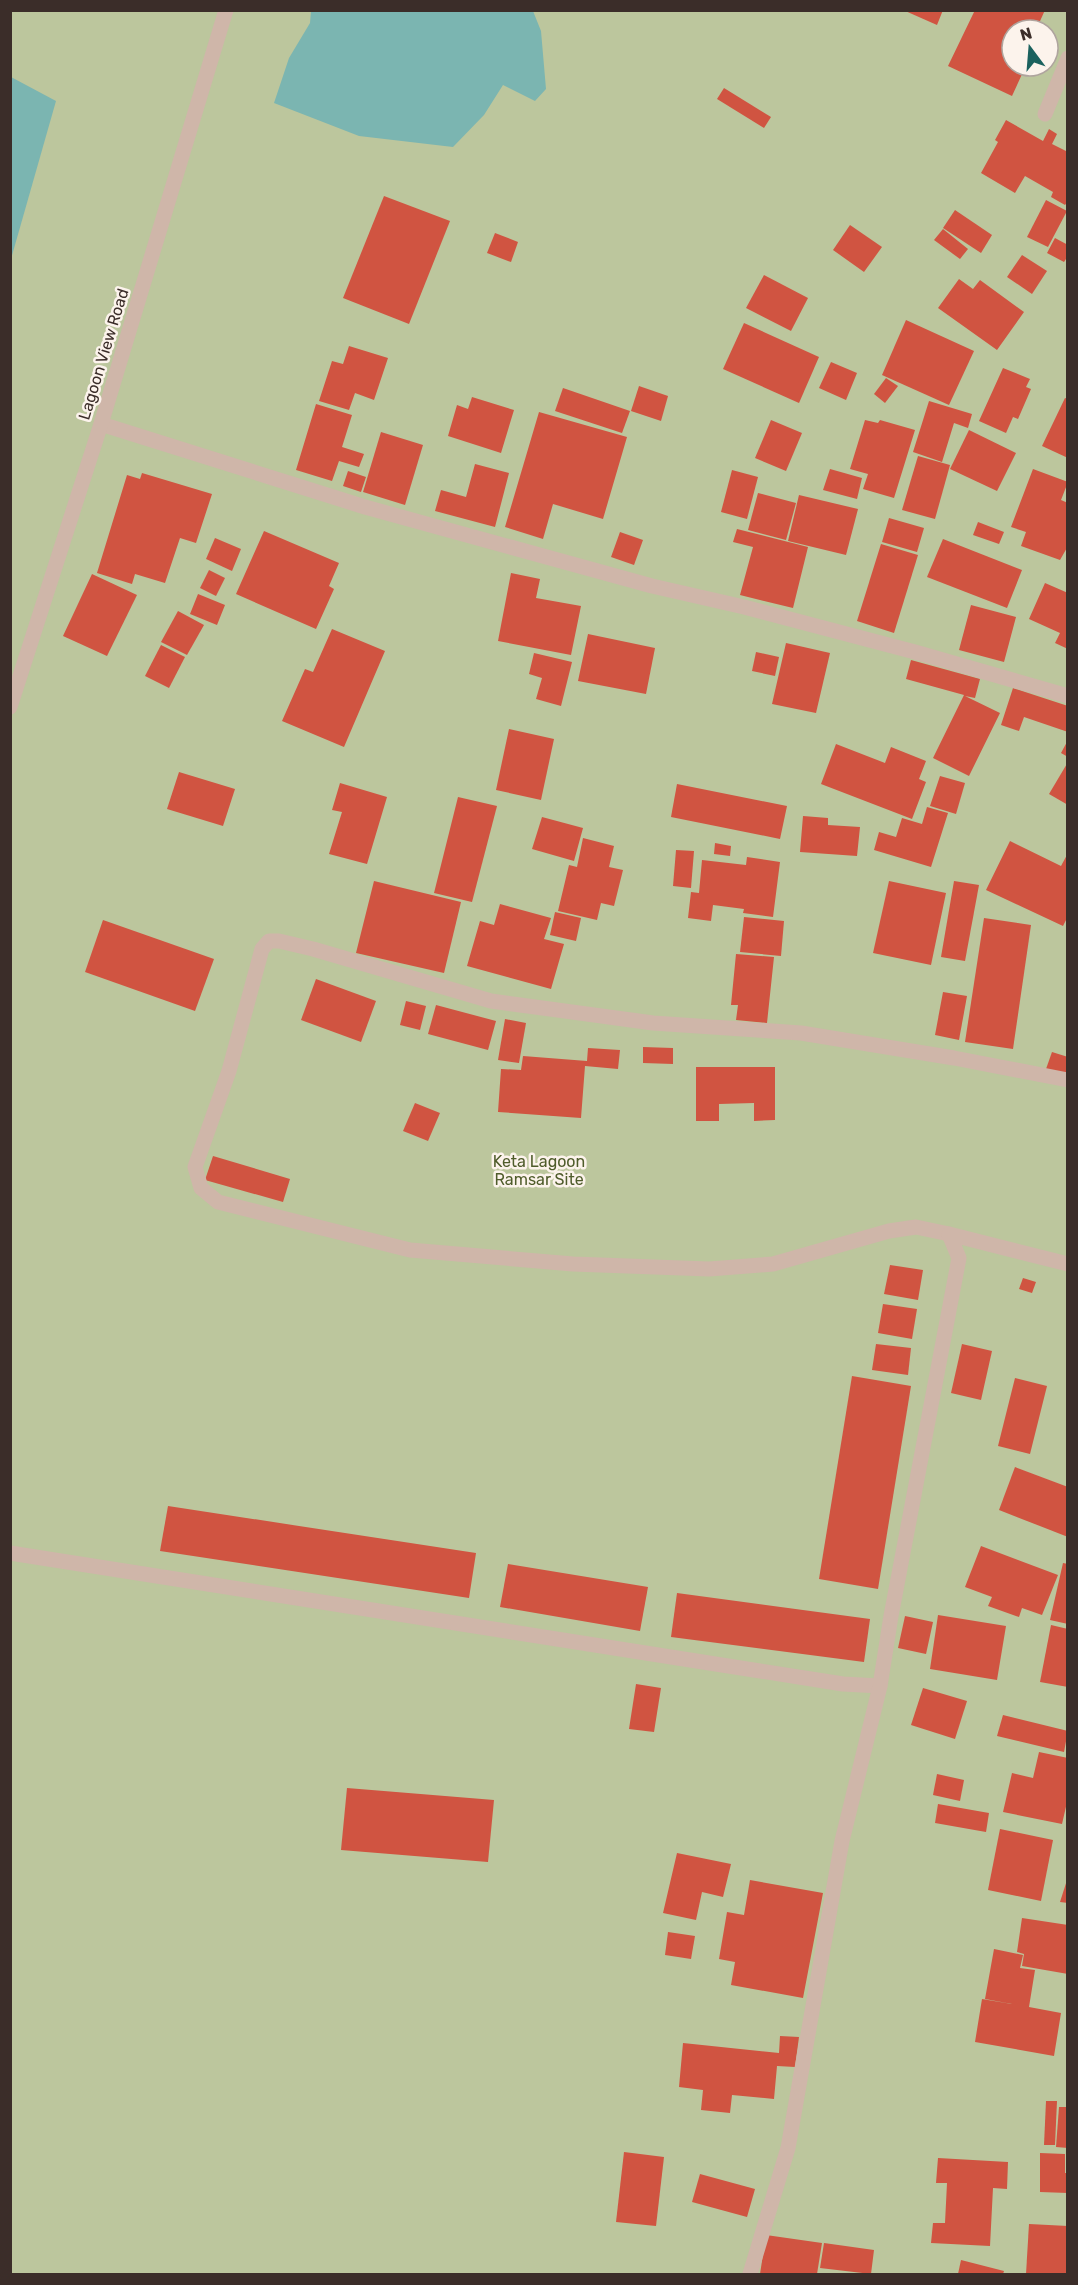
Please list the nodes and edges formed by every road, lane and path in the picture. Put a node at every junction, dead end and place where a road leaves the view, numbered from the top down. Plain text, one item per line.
1 (226, 10) edge
2 (1068, 58) edge
3 (1045, 114) dead end
4 (101, 424) junction
5 (1068, 696) edge
6 (10, 707) edge
7 (1068, 1080) edge
8 (949, 1234) junction
9 (1068, 1264) edge
10 (10, 1553) edge
11 (880, 1686) junction
12 (750, 2274) edge

1 - 4 street, Lagoon View Road
2 - 3 street
4 - 5 street
4 - 6 street, Lagoon View Road
7 - 8 street
8 - 9 street
8 - 11 street
10 - 11 street
11 - 12 street

